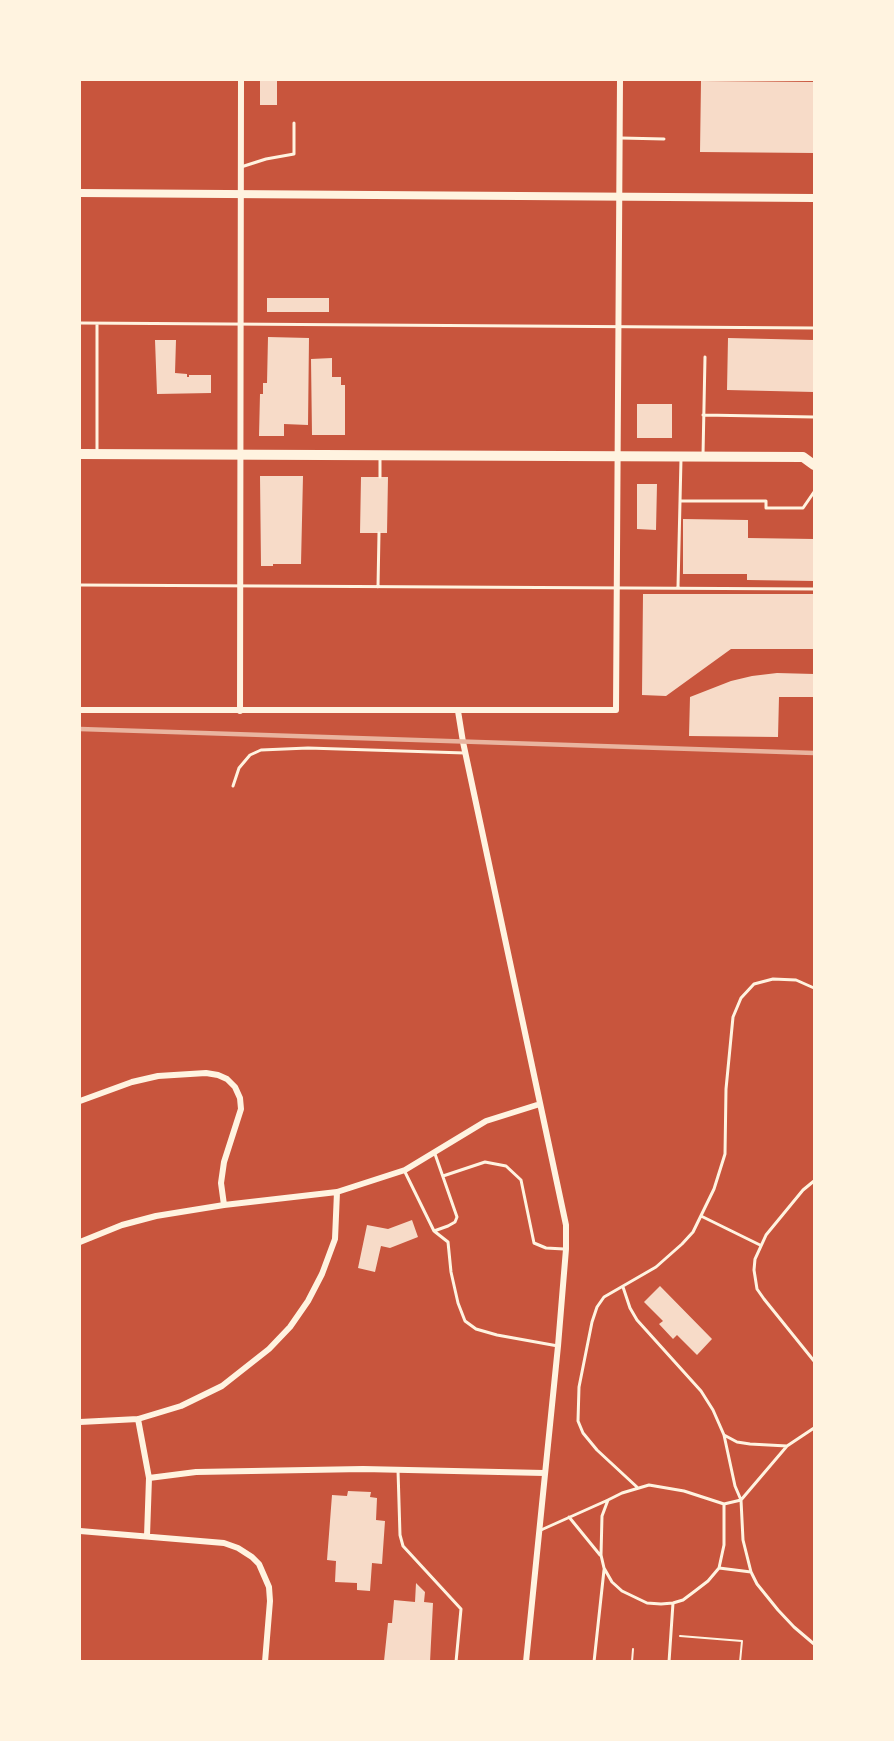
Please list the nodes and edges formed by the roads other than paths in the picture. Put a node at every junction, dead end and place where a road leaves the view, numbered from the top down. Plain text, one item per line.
1 (241, 80) edge
2 (620, 80) edge
3 (294, 123) dead end
4 (619, 138) junction
5 (663, 139) dead end
6 (241, 167) junction
7 (80, 193) edge
8 (241, 194) junction
9 (619, 196) junction
10 (814, 198) edge
11 (80, 323) edge
12 (97, 324) junction
13 (241, 324) junction
14 (618, 326) junction
15 (814, 328) edge
16 (705, 357) dead end
17 (703, 415) junction
18 (814, 417) edge
19 (80, 454) edge
20 (97, 454) junction
21 (241, 455) junction
22 (380, 456) junction
23 (617, 457) junction
24 (681, 457) junction
25 (703, 457) junction
26 (809, 457) edge
27 (814, 465) edge
28 (380, 477) dead end
29 (814, 492) edge
30 (680, 501) junction
31 (379, 533) dead end
32 (80, 585) edge
33 (240, 586) junction
34 (378, 586) junction
35 (616, 587) junction
36 (678, 588) junction
37 (814, 589) edge
38 (80, 710) edge
39 (240, 711) junction
40 (458, 711) junction
41 (465, 753) junction
42 (233, 786) dead end
43 (814, 988) edge
44 (80, 1101) edge
45 (540, 1104) junction
46 (434, 1152) junction
47 (405, 1170) junction
48 (443, 1176) junction
49 (814, 1181) edge
50 (337, 1192) junction
51 (224, 1205) junction
52 (701, 1216) junction
53 (434, 1231) junction
54 (80, 1242) edge
55 (760, 1245) junction
56 (566, 1249) junction
57 (622, 1286) junction
58 (558, 1346) junction
59 (814, 1361) edge
60 (138, 1419) junction
61 (80, 1422) edge
62 (814, 1428) edge
63 (724, 1435) junction
64 (787, 1446) junction
65 (399, 1470) junction
66 (544, 1473) junction
67 (149, 1478) junction
68 (638, 1488) junction
69 (608, 1500) junction
70 (741, 1500) junction
71 (724, 1504) junction
72 (569, 1516) junction
73 (80, 1531) edge
74 (538, 1531) junction
75 (147, 1536) junction
76 (601, 1555) junction
77 (604, 1568) junction
78 (719, 1568) junction
79 (751, 1572) junction
80 (673, 1603) junction
81 (814, 1644) edge
82 (265, 1662) edge
83 (456, 1662) edge
84 (526, 1662) edge
85 (594, 1662) edge
86 (669, 1662) edge

1 - 6 street
2 - 4 street
3 - 6 lane
4 - 5 lane
4 - 9 street
6 - 8 street
7 - 8 street
8 - 9 street
8 - 13 street
9 - 10 street
9 - 14 street
11 - 12 lane
12 - 13 lane
12 - 20 lane
13 - 14 lane
13 - 21 street
14 - 15 lane
14 - 23 street
16 - 17 lane
17 - 18 lane
17 - 25 lane
19 - 20 main road
20 - 21 main road
21 - 22 main road
21 - 33 street
22 - 23 main road
22 - 28 lane
23 - 24 main road
23 - 35 street
24 - 25 main road
24 - 30 lane
25 - 26 main road
26 - 27 main road
29 - 30 lane
30 - 36 lane
31 - 34 lane
32 - 33 lane
33 - 34 lane
33 - 39 street
34 - 35 lane
35 - 36 lane
35 - 40 street
36 - 37 lane
38 - 39 street
39 - 40 street
40 - 41 street
41 - 42 lane
41 - 45 street
43 - 52 lane
44 - 51 street
45 - 46 street
45 - 56 street
46 - 47 street
46 - 48 lane
47 - 50 street
47 - 53 lane
48 - 53 lane
48 - 56 lane
49 - 55 lane
50 - 51 street
50 - 60 street
51 - 54 street
52 - 55 lane
52 - 57 lane
53 - 58 lane
55 - 59 lane
56 - 58 street
57 - 63 lane
57 - 68 lane
58 - 66 street
60 - 61 street
60 - 67 street
62 - 64 lane
63 - 64 lane
63 - 70 lane
64 - 70 lane
65 - 66 street
65 - 67 street
65 - 83 lane
66 - 74 street
67 - 75 street
68 - 69 lane
68 - 71 lane
69 - 72 lane
69 - 76 lane
70 - 71 lane
70 - 79 lane
71 - 78 lane
72 - 74 lane
72 - 76 lane
73 - 75 street
74 - 84 street
75 - 82 street
76 - 77 lane
77 - 80 lane
77 - 85 lane
78 - 79 lane
78 - 80 lane
79 - 81 lane
80 - 86 lane

